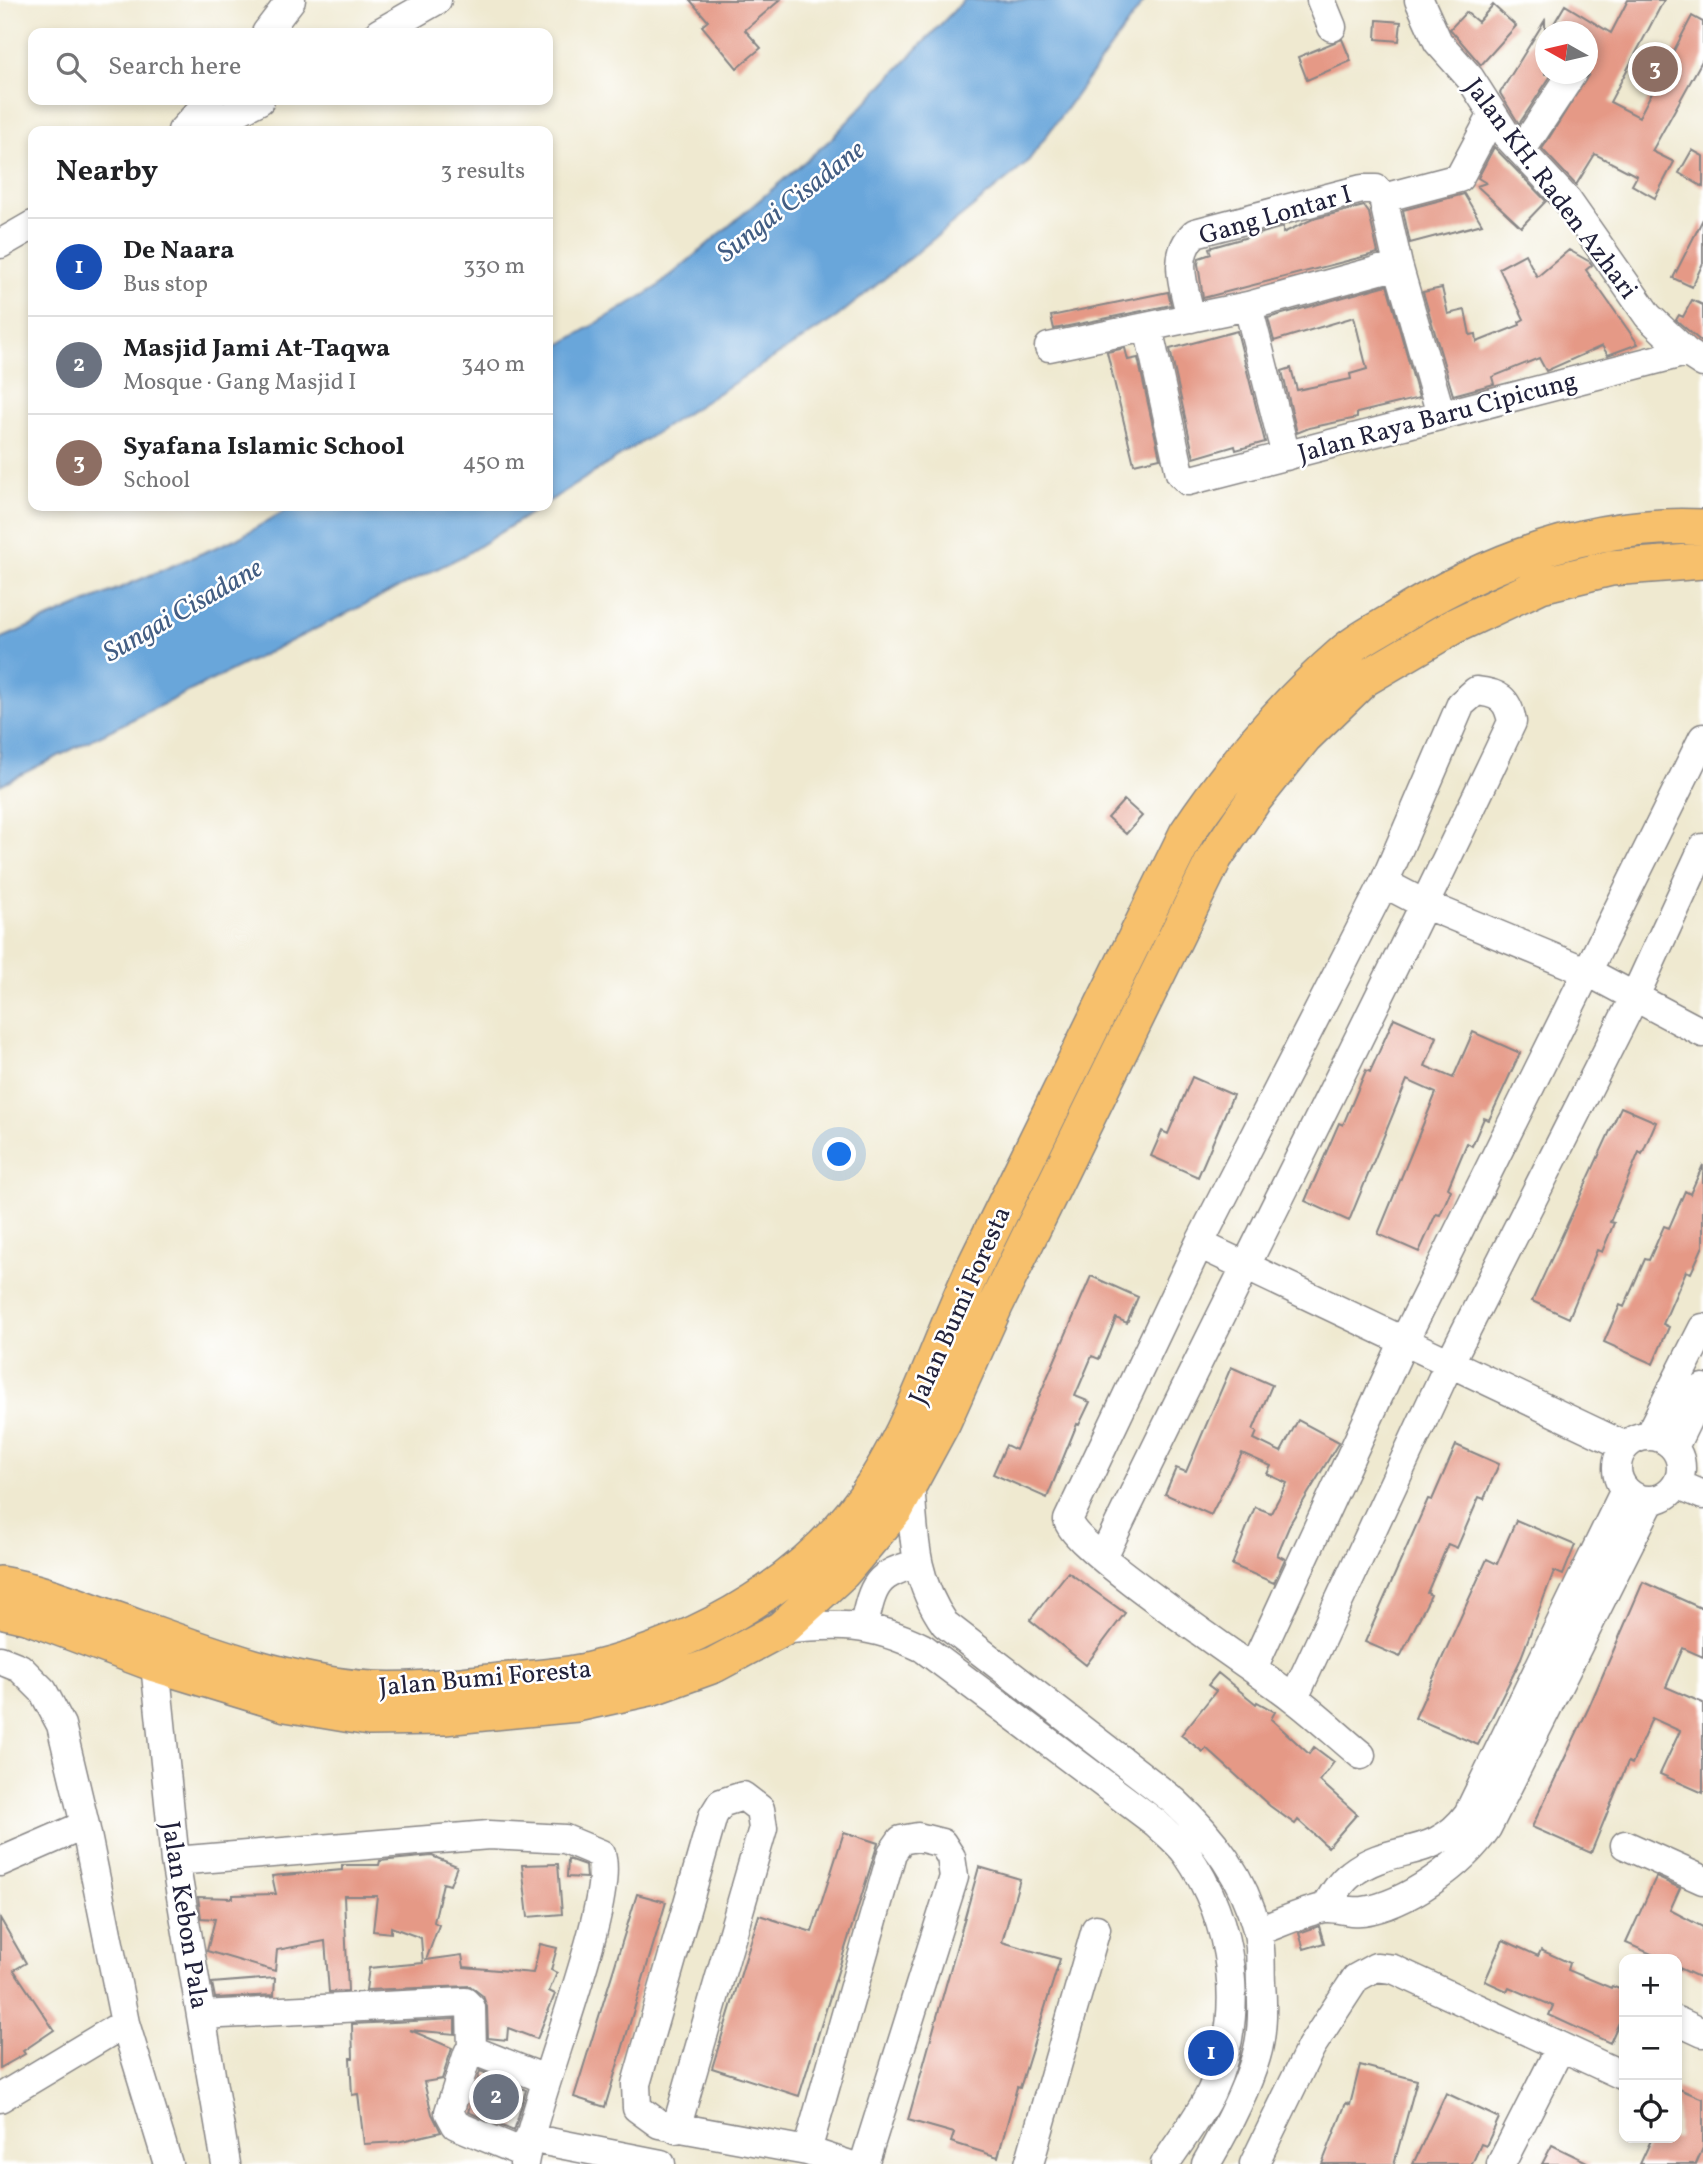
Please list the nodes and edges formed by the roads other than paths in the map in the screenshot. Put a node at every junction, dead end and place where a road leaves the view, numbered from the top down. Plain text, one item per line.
1 (291, 0) edge
2 (437, 0) edge
3 (1419, 0) edge
4 (269, 28) edge
5 (388, 28) edge
6 (1565, 84) edge
7 (205, 105) edge
8 (250, 105) edge
9 (1492, 117) junction
10 (187, 126) edge
11 (209, 126) edge
12 (1521, 151) junction
13 (1383, 198) junction
14 (28, 228) edge
15 (0, 244) edge
16 (1398, 265) junction
17 (1248, 306) junction
18 (1191, 318) junction
19 (1148, 327) junction
20 (1049, 347) dead end
21 (1698, 359) edge
22 (1441, 415) junction
23 (1286, 456) junction
24 (1703, 527) edge
25 (1703, 561) edge
26 (1703, 738) edge
27 (1703, 848) edge
28 (1384, 883) junction
29 (1426, 905) junction
30 (1588, 972) junction
31 (1635, 996) junction
32 (1703, 1033) edge
33 (1199, 1244) junction
34 (1243, 1267) junction
35 (962, 1291) junction
36 (995, 1306) junction
37 (1703, 1328) edge
38 (1404, 1341) junction
39 (1449, 1364) junction
40 (1703, 1388) edge
41 (1649, 1443) junction
42 (910, 1482) junction
43 (1690, 1489) edge
44 (1625, 1490) junction
45 (1651, 1500) junction
46 (1103, 1557) junction
47 (917, 1564) junction
48 (0, 1584) edge
49 (0, 1610) edge
50 (864, 1625) junction
51 (781, 1629) junction
52 (158, 1650) junction
53 (0, 1660) edge
54 (1252, 1668) junction
55 (1035, 1694) junction
56 (1294, 1698) junction
57 (443, 1702) junction
58 (1017, 1718) junction
59 (1361, 1755) dead end
60 (85, 1825) junction
61 (1625, 1845) dead end
62 (1424, 1849) junction
63 (175, 1861) junction
64 (0, 1862) edge
65 (1434, 1879) junction
66 (1703, 1880) edge
67 (1325, 1908) junction
68 (1096, 1929) dead end
69 (1258, 1931) junction
70 (201, 2015) junction
71 (124, 2023) junction
72 (1682, 2023) edge
73 (1703, 2033) edge
74 (1560, 2048) junction
75 (472, 2050) junction
76 (1619, 2074) edge
77 (545, 2079) junction
78 (0, 2098) edge
79 (676, 2129) junction
80 (807, 2151) junction
81 (526, 2152) edge
82 (168, 2164) edge
83 (226, 2164) edge
84 (662, 2164) edge
85 (847, 2164) edge
86 (864, 2164) edge
87 (1029, 2164) edge
88 (1165, 2164) edge
89 (1206, 2164) edge
90 (1254, 2164) edge
91 (1501, 2164) edge

1 - 4 street
2 - 5 street
3 - 9 street, Jalan KH. Raden Azhari
6 - 12 street
7 - 10 street
8 - 11 street
9 - 12 street, Jalan KH. Raden Azhari
9 - 13 street
12 - 21 street, Jalan KH. Raden Azhari
13 - 16 street, Gang Lontar I
13 - 18 street, Gang Lontar I
14 - 15 street
16 - 17 street
16 - 22 street, Gang Lontar I
17 - 18 street
17 - 23 street
18 - 19 street
19 - 20 street
19 - 23 street, Jalan Raya Baru Cipicung
21 - 22 street, Jalan Raya Baru Cipicung
22 - 23 street, Jalan Raya Baru Cipicung
24 - 35 main road, Jalan Bumi Foresta
25 - 36 main road, Jalan Bumi Foresta
26 - 30 street
27 - 31 street
28 - 29 street
28 - 29 street
28 - 33 street
29 - 30 street
29 - 34 street
30 - 31 street
30 - 38 street
31 - 32 street
31 - 39 street
33 - 34 street
33 - 46 street
34 - 38 street
34 - 46 street
35 - 36 main road
35 - 57 main road, Jalan Bumi Foresta
36 - 42 main road, Jalan Bumi Foresta
37 - 41 street
38 - 39 street
38 - 54 street
39 - 41 street
39 - 56 street
40 - 41 street
41 - 43 street
41 - 44 street
42 - 47 street
42 - 51 main road, Jalan Bumi Foresta
43 - 45 street
44 - 45 street
44 - 62 street
45 - 65 street
46 - 54 street
47 - 50 street
47 - 55 street
48 - 52 main road, Jalan Bumi Foresta
49 - 52 main road, Jalan Bumi Foresta
50 - 51 street
50 - 58 street
51 - 57 main road, Jalan Bumi Foresta
52 - 57 main road, Jalan Bumi Foresta
52 - 63 street, Jalan Kebon Pala
53 - 60 street
54 - 56 street
55 - 58 street
55 - 69 street
56 - 59 street
58 - 88 street
60 - 64 street
60 - 71 street
61 - 66 street
62 - 65 street
62 - 67 street
63 - 70 street, Jalan Kebon Pala
63 - 77 street
65 - 67 street
67 - 69 street
68 - 87 street
69 - 89 street
70 - 75 street
70 - 83 street, Jalan Kebon Pala
71 - 78 street
71 - 82 street
72 - 73 street
74 - 76 street
74 - 90 street
74 - 91 street
75 - 77 street
75 - 81 street
77 - 81 street
79 - 79 street
79 - 80 street
80 - 85 street
80 - 86 street
81 - 84 street

